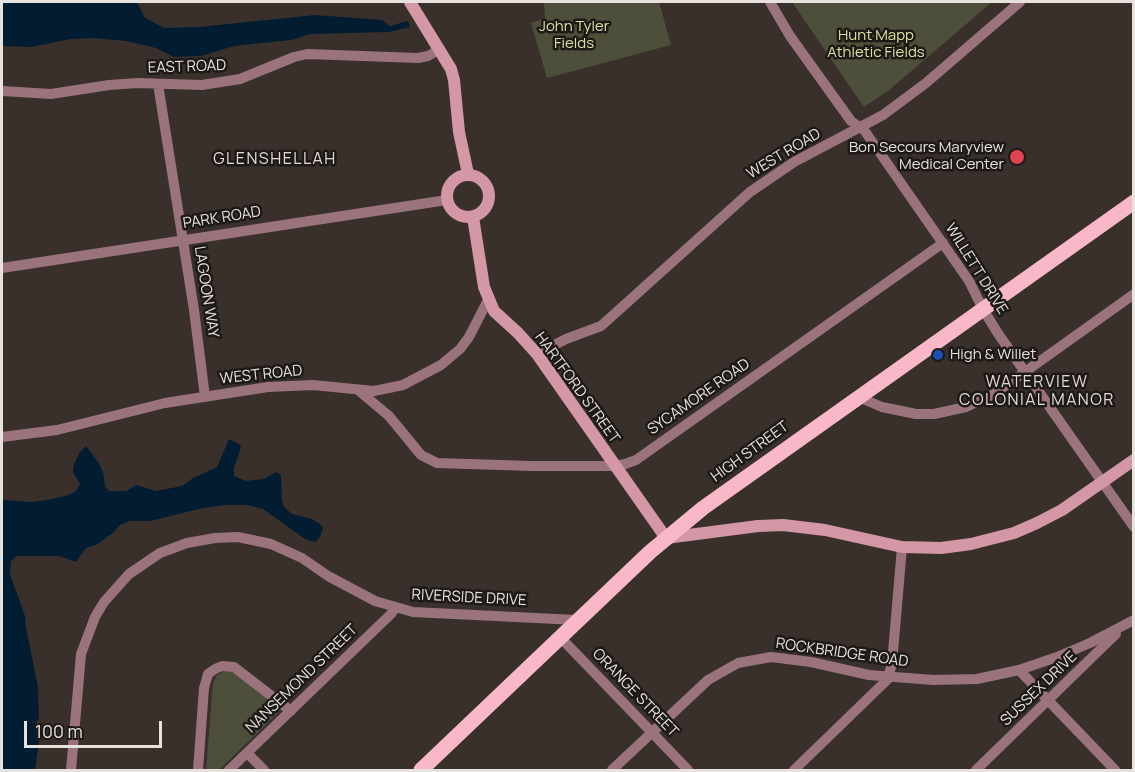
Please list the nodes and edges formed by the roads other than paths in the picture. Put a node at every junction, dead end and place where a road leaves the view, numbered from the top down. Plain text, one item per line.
1 (410, 2) edge
2 (770, 2) edge
3 (1020, 2) edge
4 (440, 49) junction
5 (158, 84) junction
6 (2, 91) edge
7 (861, 127) junction
8 (468, 174) junction
9 (447, 200) junction
10 (1134, 202) edge
11 (472, 217) junction
12 (183, 240) junction
13 (943, 243) junction
14 (2, 268) edge
15 (1134, 294) edge
16 (488, 300) junction
17 (983, 308) junction
18 (537, 354) junction
19 (1025, 371) junction
20 (358, 390) junction
21 (206, 397) junction
22 (858, 397) junction
23 (2, 437) edge
24 (1134, 460) edge
25 (615, 466) junction
26 (1103, 482) junction
27 (1134, 527) edge
28 (666, 538) junction
29 (903, 547) junction
30 (395, 608) junction
31 (577, 620) junction
32 (1134, 620) edge
33 (1122, 627) junction
34 (560, 637) junction
35 (1019, 670) junction
36 (888, 677) junction
37 (1048, 701) junction
38 (291, 711) junction
39 (651, 732) junction
40 (247, 753) junction
41 (71, 771) edge
42 (198, 771) edge
43 (229, 771) edge
44 (264, 771) edge
45 (421, 771) edge
46 (612, 771) edge
47 (688, 771) edge
48 (794, 771) edge
49 (976, 771) edge
50 (1115, 771) edge

1 - 4 street
2 - 7 street, WILLETT DRIVE
3 - 7 street, WEST ROAD
4 - 5 street, EAST ROAD
4 - 8 street
5 - 6 street, EAST ROAD
5 - 12 street, LAGOON WAY
7 - 13 street, WILLETT DRIVE
7 - 18 street, WEST ROAD
8 - 9 street
8 - 11 street
9 - 11 street
9 - 12 street, PARK ROAD
10 - 17 main road, HIGH STREET
11 - 16 street, HARTFORD STREET
12 - 14 street, PARK ROAD
12 - 21 street, LAGOON WAY
13 - 17 street, WILLETT DRIVE
13 - 25 street, SYCAMORE ROAD
15 - 19 street
16 - 18 street, HARTFORD STREET
16 - 20 street, WEST ROAD
17 - 19 street, WILLETT DRIVE
17 - 22 main road, HIGH STREET
18 - 25 street, HARTFORD STREET
19 - 22 street
19 - 26 street, WILLETT DRIVE
20 - 21 street, WEST ROAD
20 - 25 street, SYCAMORE ROAD
21 - 23 street, WEST ROAD
22 - 28 main road, HIGH STREET
24 - 26 street
25 - 28 street, HARTFORD STREET
26 - 27 street, WILLETT DRIVE
26 - 29 street
28 - 29 street
28 - 31 main road, HIGH STREET
29 - 36 street
30 - 31 street, RIVERSIDE DRIVE
30 - 38 street, NANSEMOND STREET
30 - 41 street, RIVERSIDE DRIVE
31 - 34 main road, HIGH STREET
32 - 33 street, ROCKBRIDGE ROAD
33 - 35 street, ROCKBRIDGE ROAD
33 - 37 street, SUSSEX DRIVE
34 - 39 street, ORANGE STREET
34 - 45 main road, HIGH STREET
35 - 36 street, ROCKBRIDGE ROAD
35 - 37 street
36 - 39 street, ROCKBRIDGE ROAD
36 - 48 street
37 - 49 street, SUSSEX DRIVE
37 - 50 street
38 - 40 street, NANSEMOND STREET
38 - 42 street
39 - 46 street, ROCKBRIDGE ROAD
39 - 47 street, ORANGE STREET
40 - 43 street, NANSEMOND STREET
40 - 44 street

